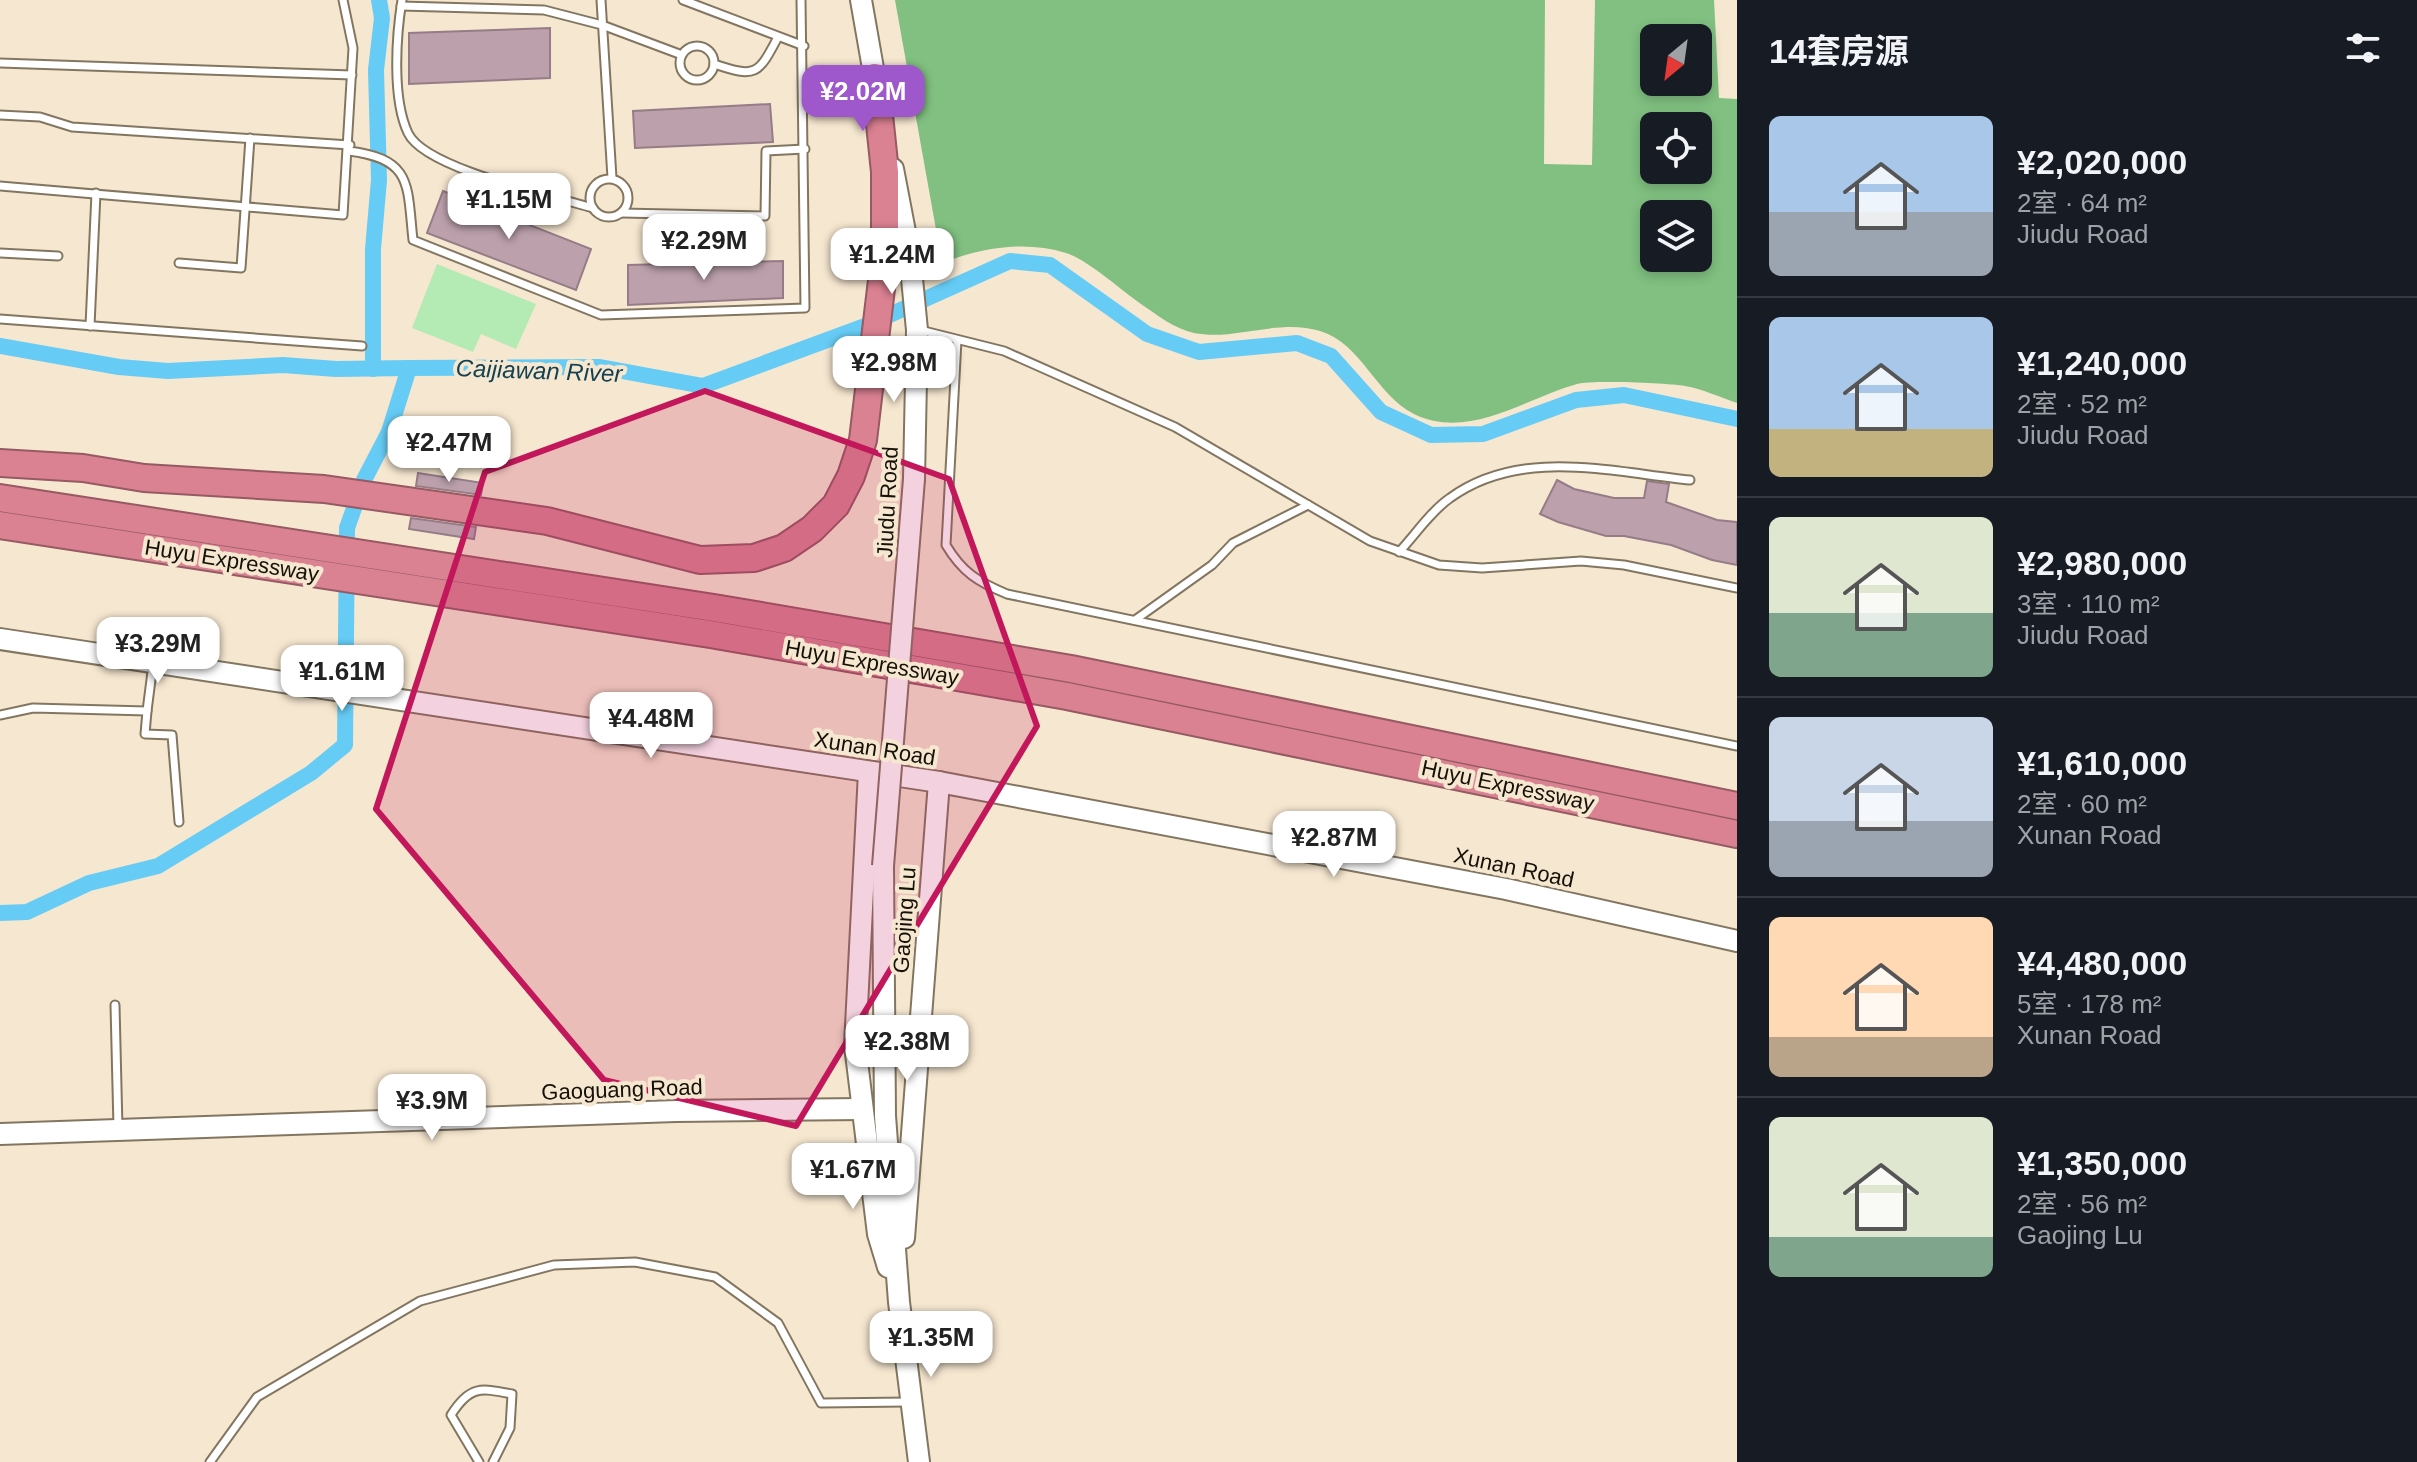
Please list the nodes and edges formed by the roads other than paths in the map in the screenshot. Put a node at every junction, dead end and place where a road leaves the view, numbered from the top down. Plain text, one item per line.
1 (343, 0) edge
2 (601, 0) edge
3 (683, 0) edge
4 (801, 0) edge
5 (861, 0) edge
6 (401, 3) edge
7 (602, 25) junction
8 (778, 37) junction
9 (804, 46) junction
10 (682, 55) junction
11 (0, 63) edge
12 (714, 64) junction
13 (352, 75) junction
14 (875, 77) junction
15 (0, 115) edge
16 (250, 138) junction
17 (350, 148) junction
18 (805, 149) junction
19 (612, 178) junction
20 (0, 186) edge
21 (96, 193) junction
22 (245, 207) junction
23 (593, 208) junction
24 (622, 213) junction
25 (0, 253) edge
26 (58, 256) dead end
27 (179, 263) dead end
28 (0, 319) edge
29 (90, 326) junction
30 (917, 330) junction
31 (957, 340) junction
32 (362, 346) dead end
33 (0, 463) edge
34 (1690, 480) dead end
35 (0, 496) edge
36 (1308, 505) junction
37 (0, 525) edge
38 (1399, 552) junction
39 (1737, 588) edge
40 (1135, 620) junction
41 (0, 639) edge
42 (154, 662) junction
43 (147, 711) junction
44 (0, 715) edge
45 (1737, 746) edge
46 (869, 772) junction
47 (939, 782) junction
48 (1737, 806) edge
49 (179, 822) dead end
50 (1737, 836) edge
51 (883, 866) joint
52 (1737, 941) edge
53 (115, 1005) dead end
54 (862, 1109) junction
55 (118, 1131) junction
56 (0, 1134) edge
57 (899, 1302) junction
58 (912, 1402) junction
59 (210, 1462) edge
60 (479, 1462) edge
61 (493, 1462) edge
62 (919, 1462) edge

1 - 13 lane
2 - 7 lane
3 - 8 lane
4 - 9 lane
5 - 14 street, Jiudu Road
6 - 7 lane
6 - 23 lane
7 - 10 lane
7 - 19 lane
8 - 9 lane
8 - 12 lane
9 - 18 lane
10 - 12 lane
10 - 12 lane
11 - 13 lane
13 - 17 lane
14 - 30 street, Jiudu Road
14 - 33 highway
15 - 16 lane
16 - 17 lane
16 - 22 lane
17 - 18 lane
17 - 22 lane
18 - 24 lane
19 - 23 lane
19 - 24 lane
20 - 21 lane
21 - 22 lane
21 - 29 lane
22 - 27 lane
23 - 24 lane
25 - 26 lane
28 - 29 lane
29 - 32 lane
30 - 31 lane
30 - 51 street, Jiudu Road, bridge
31 - 36 lane
31 - 40 lane
34 - 38 lane
35 - 48 highway, Huyu Expressway
36 - 38 lane
36 - 40 lane
37 - 50 highway, Huyu Expressway
38 - 39 lane
40 - 45 lane
41 - 42 street, Xunan Road
42 - 43 lane
42 - 46 street, Xunan Road
43 - 44 lane
43 - 49 lane
46 - 47 street, Xunan Road
46 - 54 street
47 - 52 street, Xunan Road
47 - 57 street, Gaojing Lu
51 - 57 street, Gaojing Lu
53 - 55 lane
54 - 55 street, Gaoguang Road
54 - 57 street
55 - 56 street, Gaoguang Road
57 - 58 street, Gaojing Lu
58 - 59 lane
58 - 62 street, Gaojing Lu
60 - 61 lane

